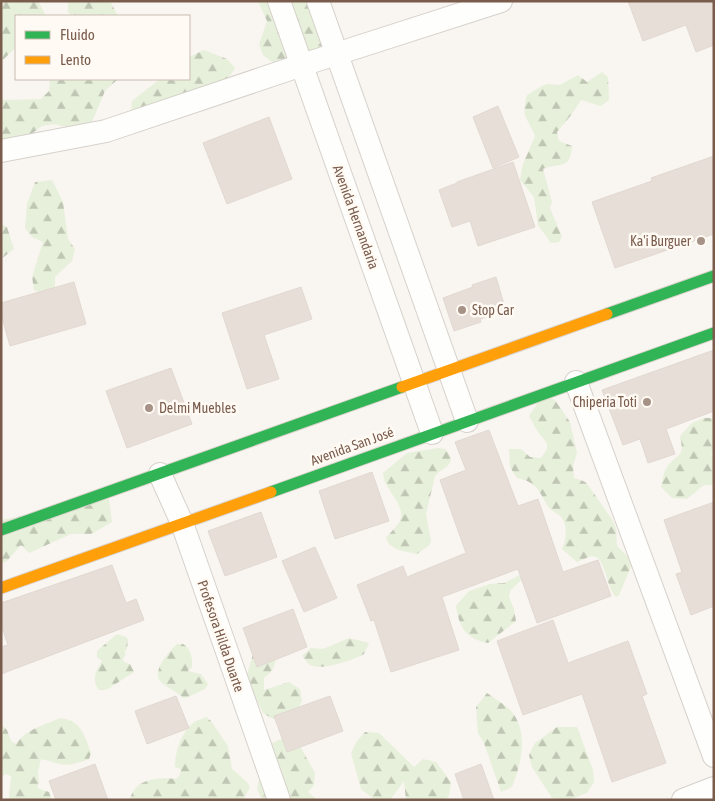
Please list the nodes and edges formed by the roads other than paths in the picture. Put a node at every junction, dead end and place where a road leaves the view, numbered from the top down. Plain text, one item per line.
1 (279, 1) edge
2 (318, 1) edge
3 (501, 1) edge
4 (337, 54) junction
5 (302, 65) junction
6 (1, 151) edge
7 (714, 276) edge
8 (714, 333) edge
9 (449, 370) junction
10 (415, 382) junction
11 (576, 382) junction
12 (467, 421) junction
13 (432, 434) junction
14 (160, 474) junction
15 (182, 523) junction
16 (1, 530) edge
17 (1, 588) edge
18 (714, 756) edge
19 (714, 788) edge
20 (279, 800) edge
21 (683, 800) edge

1 - 5 street, Avenida Hernandaria
2 - 4 street
3 - 4 street
4 - 5 street
4 - 9 street
5 - 6 street
5 - 10 street, Avenida Hernandaria
7 - 9 street
8 - 11 street, Avenida San José
9 - 10 street
9 - 12 street
10 - 13 street, Avenida Hernandaria
10 - 14 street
11 - 12 street, Avenida San José
11 - 18 street
12 - 13 street, Avenida San José
13 - 15 street, Avenida San José
14 - 15 street, Profesora Hilda Duarte
14 - 16 street
15 - 17 street, Avenida San José
15 - 20 street, Profesora Hilda Duarte
19 - 21 street

